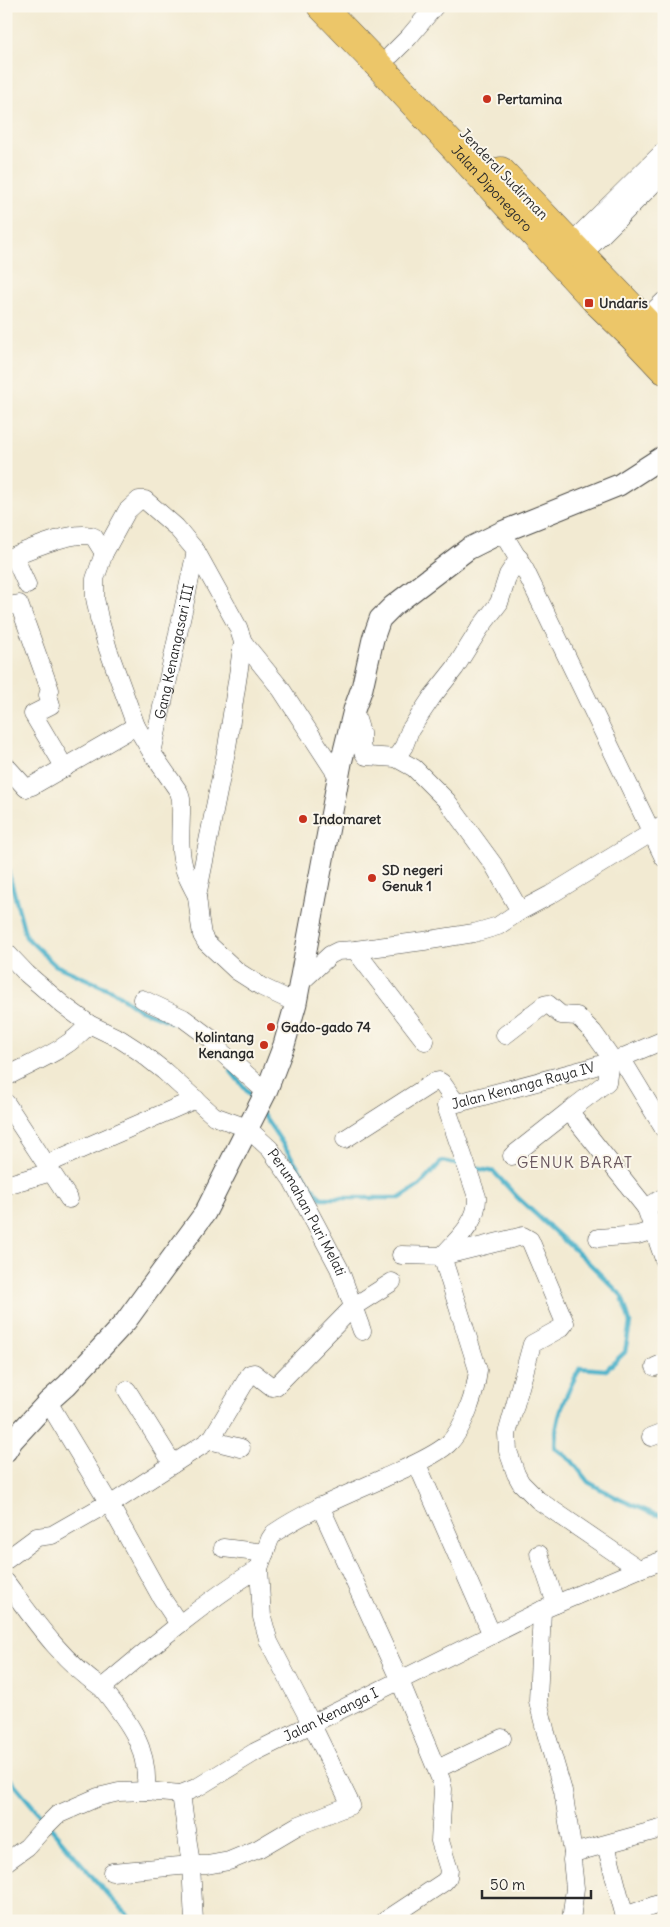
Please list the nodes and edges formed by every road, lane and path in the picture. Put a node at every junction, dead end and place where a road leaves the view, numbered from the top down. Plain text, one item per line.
1 (321, 6) edge
2 (345, 6) edge
3 (435, 6) edge
4 (385, 61) junction
5 (664, 151) edge
6 (664, 173) edge
7 (576, 249) junction
8 (664, 301) edge
9 (644, 320) junction
10 (664, 341) edge
11 (664, 370) edge
12 (664, 456) edge
13 (502, 532) junction
14 (196, 551) junction
15 (104, 553) junction
16 (10, 557) edge
17 (519, 558) junction
18 (27, 585) dead end
19 (6, 603) edge
20 (243, 642) junction
21 (352, 719) junction
22 (136, 726) junction
23 (152, 753) junction
24 (396, 758) junction
25 (6, 766) edge
26 (65, 768) junction
27 (340, 770) junction
28 (658, 829) edge
29 (664, 858) edge
30 (197, 896) junction
31 (520, 910) junction
32 (355, 950) junction
33 (6, 952) edge
34 (298, 993) junction
35 (142, 1000) dead end
36 (89, 1024) junction
37 (505, 1035) dead end
38 (664, 1040) edge
39 (425, 1041) dead end
40 (615, 1059) junction
41 (6, 1077) edge
42 (264, 1094) junction
43 (196, 1099) junction
44 (6, 1103) edge
45 (456, 1103) junction
46 (568, 1112) junction
47 (249, 1124) junction
48 (664, 1129) edge
49 (345, 1139) dead end
50 (512, 1156) dead end
51 (49, 1168) junction
52 (6, 1185) edge
53 (664, 1197) edge
54 (68, 1199) dead end
55 (646, 1208) junction
56 (653, 1230) junction
57 (598, 1238) dead end
58 (401, 1255) dead end
59 (442, 1256) junction
60 (664, 1259) edge
61 (392, 1282) dead end
62 (353, 1306) junction
63 (362, 1331) dead end
64 (127, 1390) dead end
65 (48, 1402) junction
66 (8, 1440) edge
67 (210, 1440) junction
68 (241, 1448) dead end
69 (173, 1464) junction
70 (417, 1464) junction
71 (109, 1504) junction
72 (320, 1506) junction
73 (223, 1548) dead end
74 (539, 1554) dead end
75 (6, 1560) edge
76 (262, 1560) junction
77 (664, 1560) edge
78 (639, 1569) junction
79 (6, 1582) edge
80 (549, 1607) junction
81 (179, 1624) junction
82 (492, 1635) junction
83 (400, 1681) junction
84 (102, 1688) junction
85 (311, 1723) junction
86 (502, 1738) dead end
87 (437, 1769) junction
88 (146, 1791) junction
89 (180, 1794) junction
90 (664, 1828) edge
91 (606, 1845) junction
92 (573, 1853) junction
93 (6, 1862) edge
94 (190, 1865) junction
95 (112, 1872) dead end
96 (664, 1902) edge
97 (625, 1918) edge
98 (194, 1921) edge
99 (385, 1921) edge
100 (571, 1921) edge

1 - 4 highway, Jalan Diponegoro
2 - 4 highway, Jenderal Sudirman
3 - 4 street
4 - 7 highway, Jenderal Sudirman
4 - 11 highway, Jalan Diponegoro
5 - 7 street
6 - 7 street
7 - 9 highway, Jenderal Sudirman
8 - 9 street
9 - 10 highway, Jenderal Sudirman
12 - 13 street
13 - 17 street
13 - 21 street
14 - 15 street
14 - 20 street
14 - 23 street, Gang Kenangasari III
15 - 16 street
15 - 22 street
16 - 18 street
17 - 24 street
17 - 28 street
19 - 26 street
20 - 27 street
20 - 30 street
21 - 24 street
21 - 27 street
22 - 23 street
22 - 26 street
23 - 30 street
24 - 31 street
25 - 26 street
27 - 34 street
28 - 29 street
28 - 31 street
30 - 34 street
31 - 32 street
32 - 34 street
32 - 39 street
33 - 36 street
34 - 42 street
35 - 42 street
36 - 41 street
36 - 43 street
37 - 40 street
38 - 40 street, Jalan Kenanga Raya IV
40 - 45 street, Jalan Kenanga Raya IV
40 - 46 street
40 - 48 street
42 - 47 street
43 - 47 street
43 - 51 street
44 - 51 street
45 - 49 street
45 - 59 street, Jalan Kenanga Raya IV
46 - 50 street
46 - 55 street
47 - 62 street, Perumahan Puri Melati
47 - 65 street
51 - 52 street
51 - 54 street
53 - 55 street
55 - 56 street
56 - 57 street
56 - 60 street
58 - 59 street
59 - 70 street
59 - 78 street
61 - 62 street
62 - 63 street, Perumahan Puri Melati
62 - 67 street
64 - 69 street
65 - 66 street
65 - 71 street
67 - 68 street
67 - 69 street
69 - 71 street
70 - 72 street
70 - 82 street
71 - 75 street
71 - 81 street
72 - 76 street
72 - 83 street
73 - 76 street
74 - 80 street
76 - 81 street
76 - 85 street
77 - 78 street, Jalan Kenanga I
78 - 80 street, Jalan Kenanga I
79 - 84 street
80 - 82 street, Jalan Kenanga I
80 - 92 street
81 - 84 street
82 - 83 street, Jalan Kenanga I
83 - 85 street, Jalan Kenanga I
83 - 87 street
84 - 88 street
85 - 89 street, Jalan Kenanga I
85 - 94 street
86 - 87 street
87 - 99 street
88 - 89 street, Jalan Kenanga I
88 - 93 street, Jalan Kenanga I
89 - 94 street
90 - 91 street
91 - 92 street
91 - 97 street
92 - 100 street
94 - 95 street
94 - 98 street
96 - 97 street

